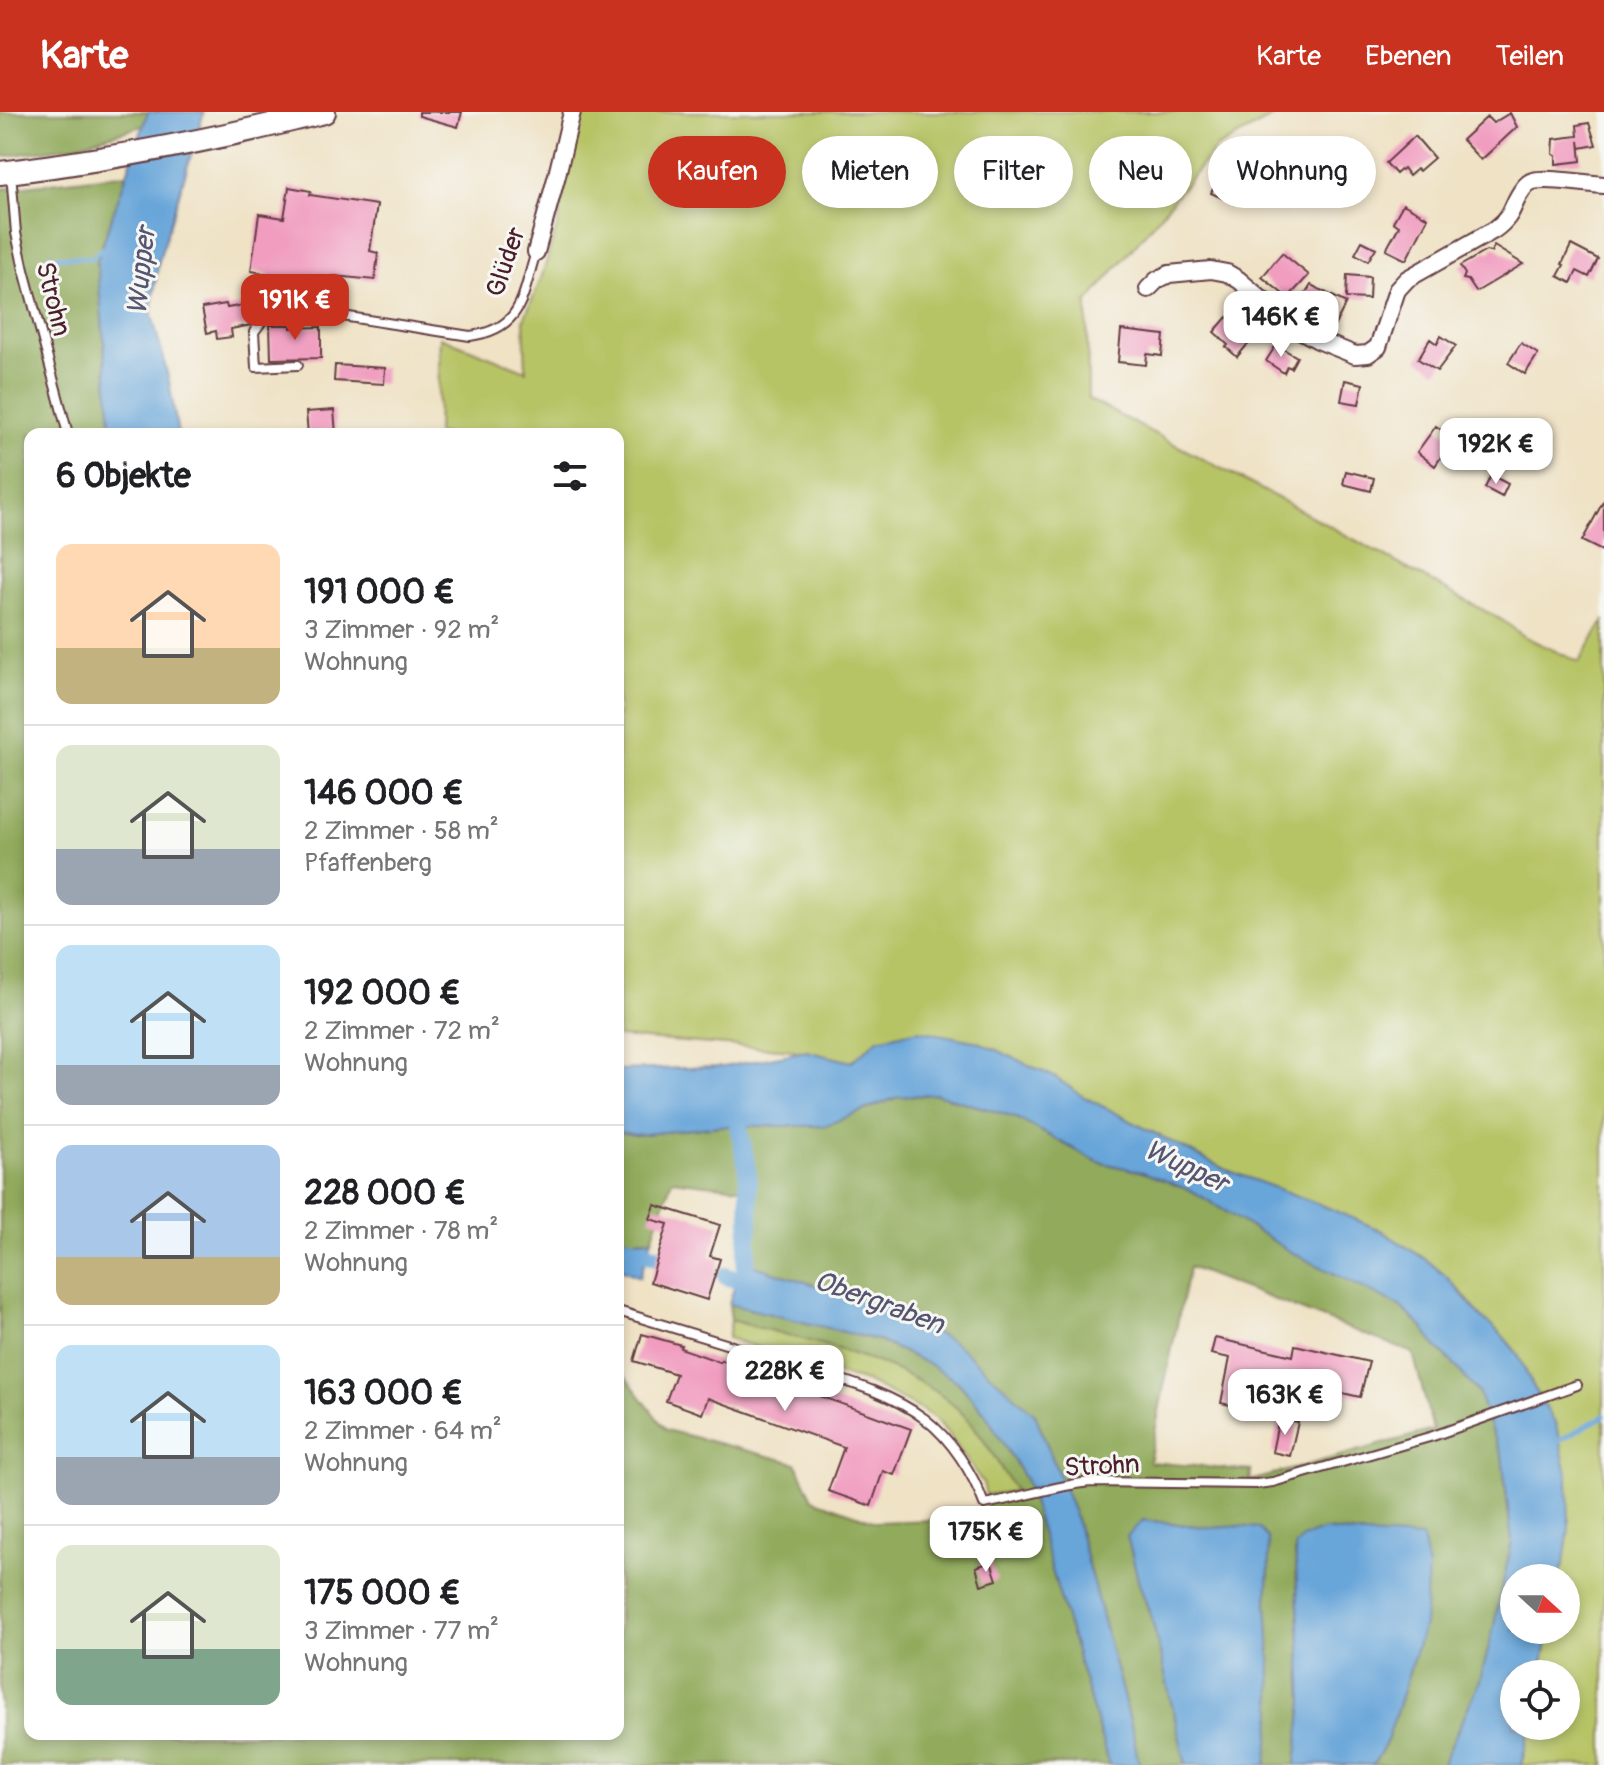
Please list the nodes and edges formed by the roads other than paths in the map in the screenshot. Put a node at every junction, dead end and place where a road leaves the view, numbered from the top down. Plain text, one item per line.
1 (324, 112) edge
2 (572, 112) edge
3 (5, 172) edge
4 (1604, 185) edge
5 (536, 252) joint
6 (1148, 289) dead end
7 (298, 365) dead end
8 (66, 428) edge
9 (624, 1313) edge
10 (1577, 1385) dead end

1 - 3 main road
2 - 5 street, Glüder
3 - 8 lane, Strohn
4 - 6 street
5 - 7 lane, Glüder
9 - 10 lane, Strohn

